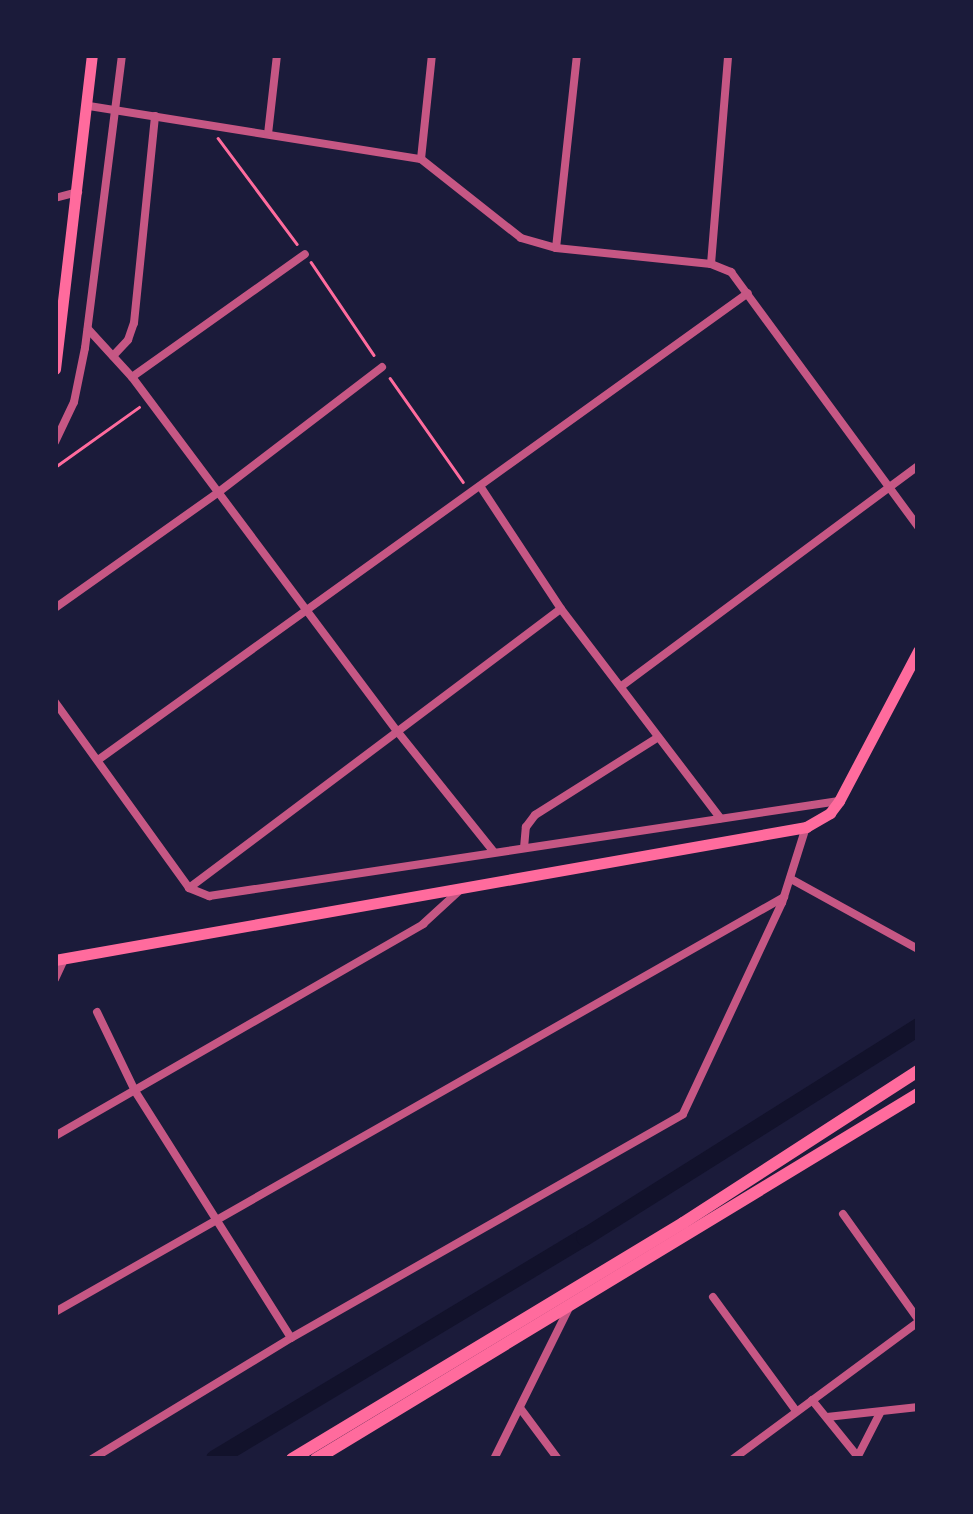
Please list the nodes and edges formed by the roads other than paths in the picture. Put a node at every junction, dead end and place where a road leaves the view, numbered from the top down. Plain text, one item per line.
1 (92, 55) edge
2 (122, 55) edge
3 (276, 55) edge
4 (432, 55) edge
5 (576, 55) edge
6 (728, 55) edge
7 (89, 106) junction
8 (117, 109) junction
9 (155, 116) junction
10 (268, 134) junction
11 (421, 159) junction
12 (78, 192) junction
13 (55, 198) edge
14 (556, 248) junction
15 (305, 254) road end
16 (711, 264) junction
17 (748, 293) junction
18 (88, 329) junction
19 (113, 356) junction
20 (382, 367) road end
21 (55, 369) edge
22 (132, 376) junction
23 (55, 442) edge
24 (918, 466) edge
25 (480, 486) junction
26 (889, 487) junction
27 (220, 491) junction
28 (918, 527) edge
29 (55, 608) edge
30 (309, 608) junction
31 (561, 609) junction
32 (918, 651) edge
33 (623, 686) junction
34 (55, 702) edge
35 (397, 731) junction
36 (657, 738) junction
37 (98, 760) junction
38 (840, 801) junction
39 (720, 818) junction
40 (806, 827) junction
41 (524, 848) junction
42 (494, 852) junction
43 (791, 879) junction
44 (189, 888) junction
45 (459, 891) junction
46 (784, 898) junction
47 (918, 948) edge
48 (60, 959) edge
49 (55, 979) edge
50 (96, 1012) dead end
51 (918, 1071) edge
52 (134, 1091) junction
53 (918, 1094) edge
54 (55, 1136) edge
55 (843, 1214) dead end
56 (216, 1219) junction
57 (713, 1297) dead end
58 (571, 1304) junction
59 (55, 1312) edge
60 (918, 1321) edge
61 (292, 1338) junction
62 (812, 1400) junction
63 (918, 1407) edge
64 (520, 1408) junction
65 (796, 1411) junction
66 (880, 1413) junction
67 (827, 1416) junction
68 (858, 1458) edge
69 (92, 1459) edge
70 (292, 1459) edge
71 (316, 1459) edge
72 (494, 1459) edge
73 (558, 1459) edge
74 (733, 1459) edge

1 - 7 main road
2 - 8 street
3 - 10 street
4 - 11 street
5 - 14 street
6 - 16 street
7 - 8 street
7 - 12 main road
8 - 9 street
8 - 18 street
9 - 10 street
9 - 19 street
10 - 11 street
11 - 14 street
12 - 13 street
12 - 21 main road
14 - 16 street
15 - 22 street
16 - 17 street
17 - 25 street
17 - 26 street
18 - 19 street
18 - 23 street
19 - 22 street
20 - 27 street
22 - 27 street
24 - 26 street
25 - 30 street
25 - 31 street
26 - 28 street
26 - 33 street
27 - 29 street
27 - 30 street
30 - 35 street
30 - 37 street
31 - 33 street
31 - 35 street
32 - 38 main road
33 - 36 street
34 - 37 street
35 - 42 street
35 - 44 street
36 - 39 street
36 - 41 street
37 - 44 street
38 - 39 street
38 - 40 main road
39 - 41 street
40 - 43 street
40 - 45 main road
41 - 42 street
42 - 44 street
43 - 46 street
43 - 47 street
45 - 48 main road
45 - 52 street
46 - 56 street
46 - 61 street
48 - 49 street
50 - 52 street
51 - 70 main road
52 - 54 street
52 - 56 street
53 - 58 main road
55 - 60 street
56 - 59 street
56 - 61 street
57 - 65 street
58 - 64 street
58 - 71 main road
60 - 62 street
61 - 69 street
62 - 65 street
62 - 67 street
63 - 66 street
64 - 72 street
64 - 73 street
65 - 74 street
66 - 67 street
66 - 68 street
67 - 68 street

